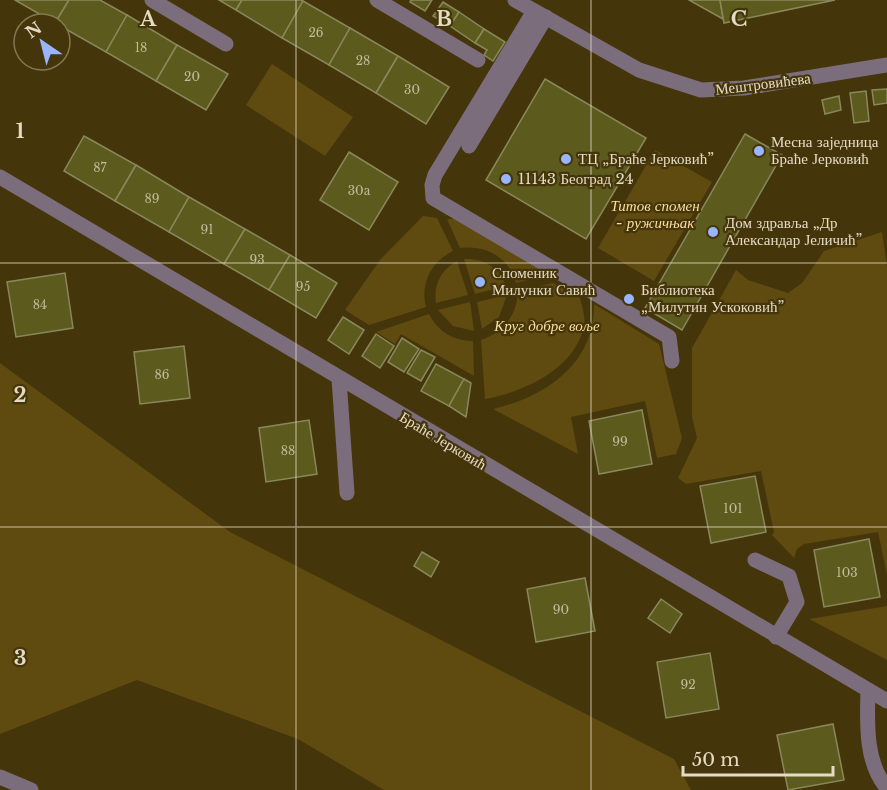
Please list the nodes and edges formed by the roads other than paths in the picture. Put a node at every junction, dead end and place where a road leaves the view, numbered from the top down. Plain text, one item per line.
1 (152, 0) edge
2 (377, 0) edge
3 (515, 0) edge
4 (540, 14) junction
5 (226, 44) dead end
6 (478, 60) dead end
7 (887, 65) edge
8 (469, 146) dead end
9 (0, 177) edge
10 (672, 361) dead end
11 (339, 379) junction
12 (347, 493) dead end
13 (755, 560) dead end
14 (776, 637) junction
15 (868, 690) junction
16 (887, 701) edge
17 (0, 777) edge
18 (887, 788) edge
19 (31, 790) edge

1 - 5 street
2 - 6 street
3 - 4 street, Мештровићева
4 - 7 street, Мештровићева
4 - 8 street
4 - 10 street
9 - 11 street, Браће Јерковић
11 - 12 street
11 - 14 street, Браће Јерковић
13 - 14 street
14 - 15 street, Браће Јерковић
15 - 16 street, Браће Јерковић
15 - 18 street
17 - 19 street

